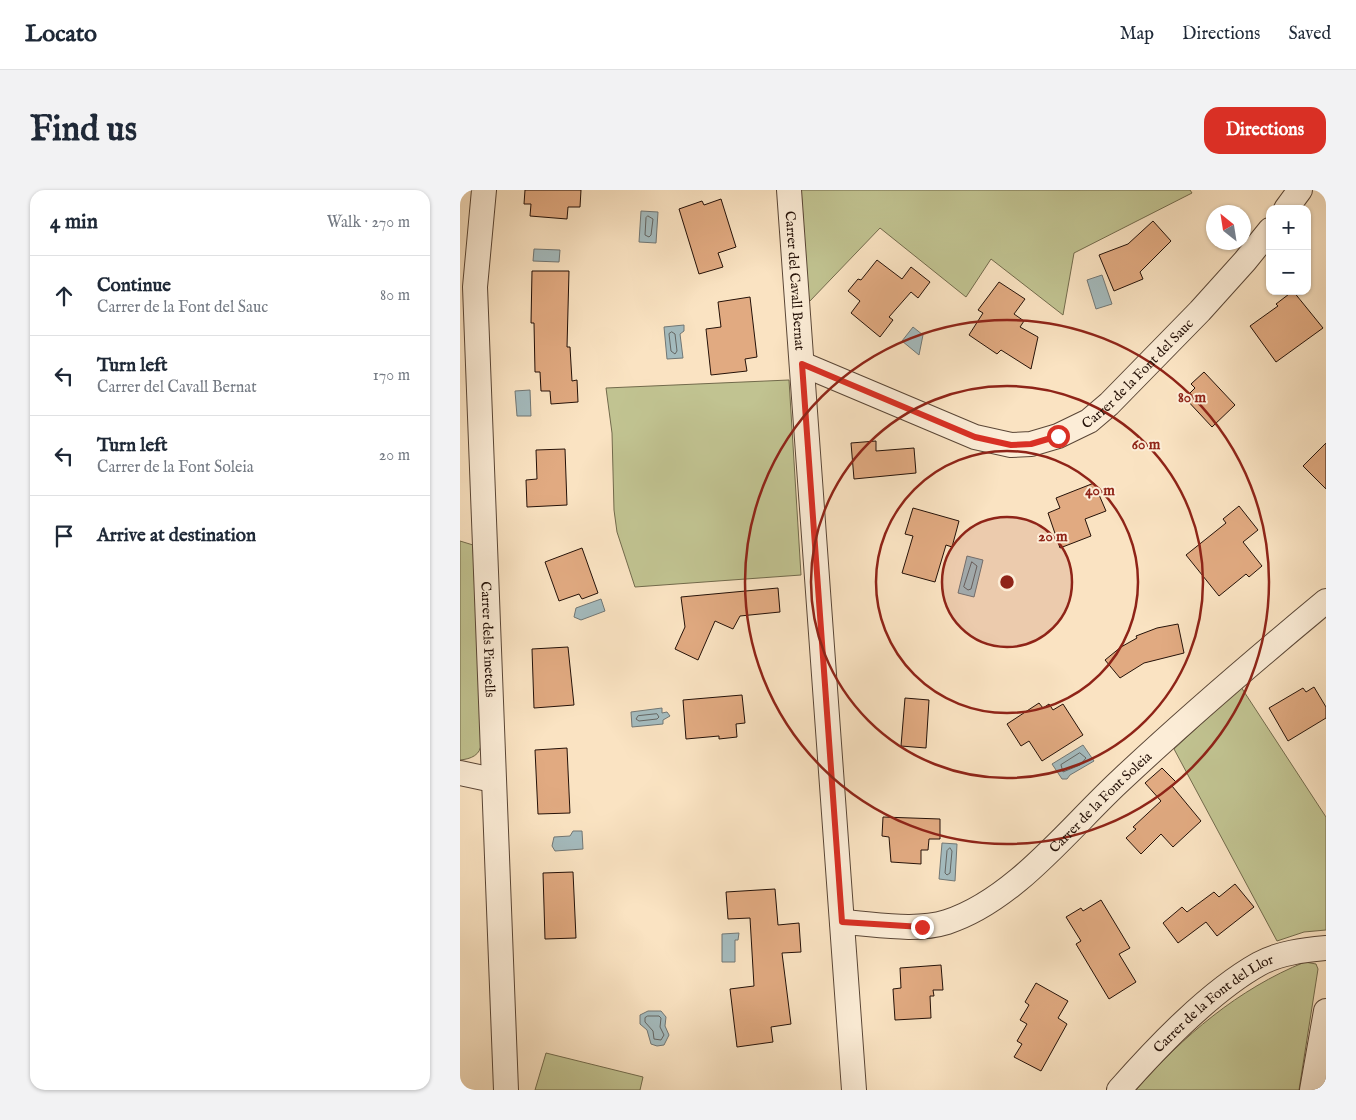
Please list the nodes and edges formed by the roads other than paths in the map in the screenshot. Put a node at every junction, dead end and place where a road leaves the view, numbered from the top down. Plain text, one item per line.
1 (484, 190) edge
2 (789, 190) edge
3 (1300, 190) edge
4 (1289, 205) edge
5 (1266, 235) edge
6 (468, 284) edge
7 (802, 364) junction
8 (1326, 601) edge
9 (460, 773) edge
10 (492, 780) junction
11 (842, 922) junction
12 (1326, 948) edge
13 (1326, 1012) edge
14 (506, 1090) edge
15 (854, 1090) edge
16 (1119, 1090) edge
17 (1312, 1090) edge

1 - 6 street, Carrer dels Pinetells
2 - 7 street, Carrer del Cavall Bernat
3 - 4 street
5 - 7 street, Carrer de la Font del Sauc
6 - 10 street, Carrer dels Pinetells
7 - 11 street, Carrer del Cavall Bernat
8 - 11 street, Carrer de la Font Soleia
9 - 10 street
10 - 14 street, Carrer dels Pinetells
11 - 15 street, Carrer del Cavall Bernat
12 - 16 street, Carrer de la Font del Llor
13 - 17 street

